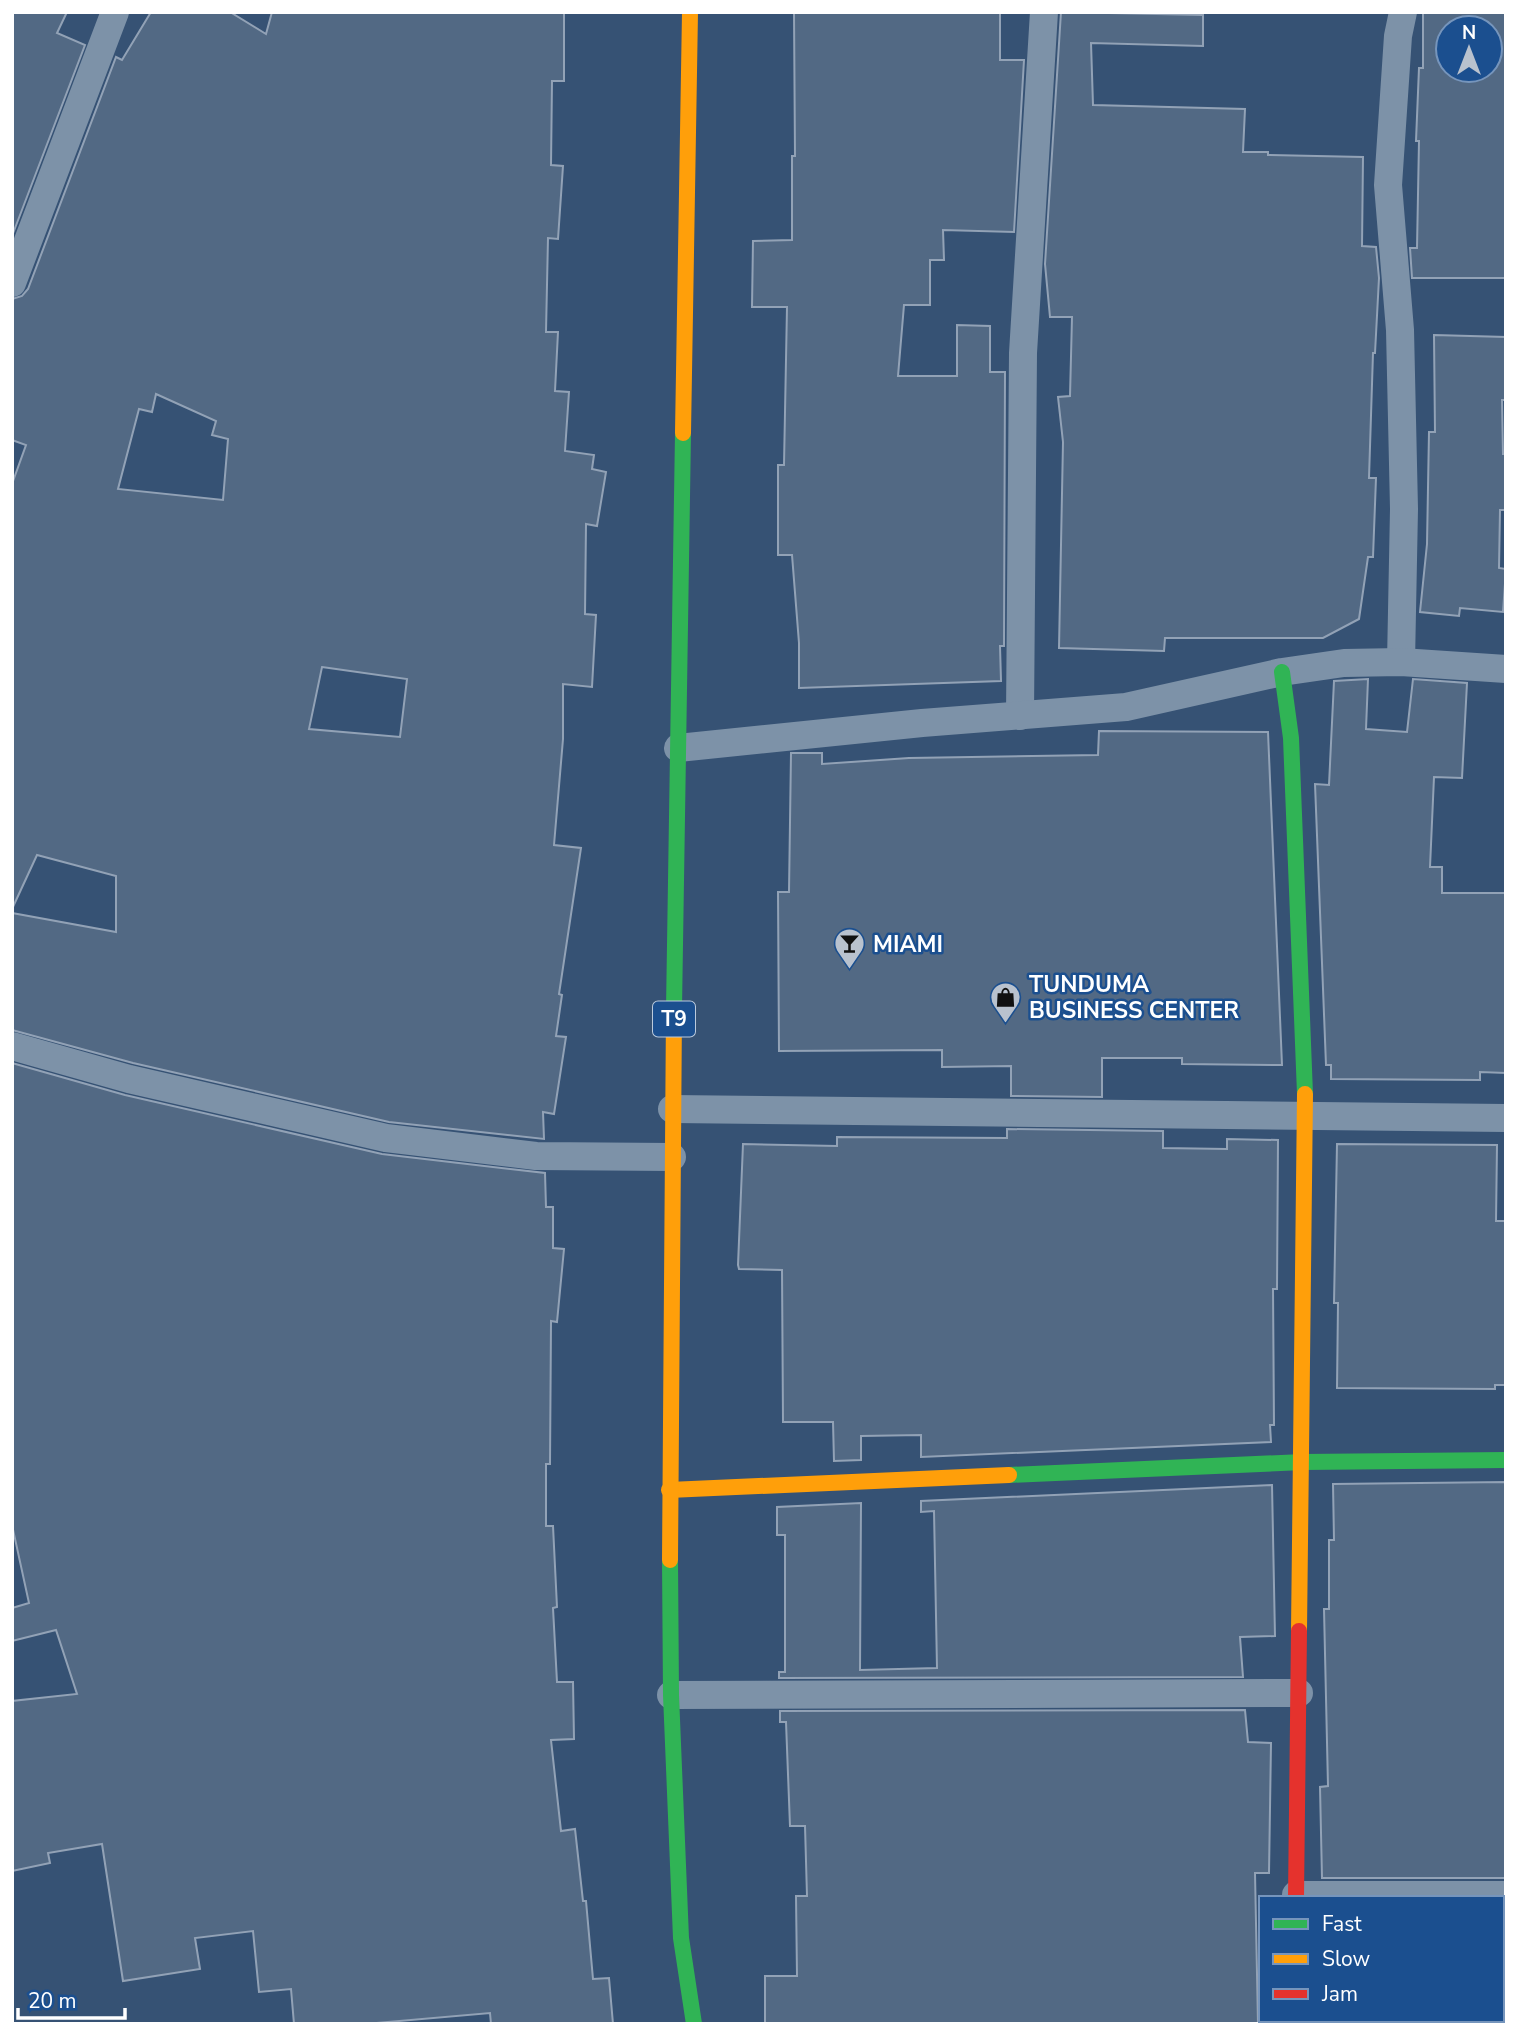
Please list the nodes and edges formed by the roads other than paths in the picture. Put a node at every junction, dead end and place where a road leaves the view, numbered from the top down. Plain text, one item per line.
1 (115, 12) edge
2 (690, 12) edge
3 (1044, 12) edge
4 (1403, 12) edge
5 (12, 284) edge
6 (1401, 662) junction
7 (1506, 668) edge
8 (1282, 672) junction
9 (1020, 716) junction
10 (678, 748) junction
11 (12, 1046) edge
12 (673, 1110) junction
13 (1306, 1116) junction
14 (1506, 1118) edge
15 (673, 1157) junction
16 (1506, 1460) edge
17 (1303, 1462) junction
18 (669, 1490) junction
19 (1299, 1693) junction
20 (671, 1695) junction
21 (1506, 1895) edge
22 (1296, 1896) edge
23 (694, 2024) edge

1 - 5 street
2 - 10 main road, T9
3 - 9 street
4 - 6 street
6 - 7 street
6 - 8 street
8 - 9 street
8 - 13 main road
9 - 10 street
10 - 12 main road, T9
11 - 15 street
12 - 13 street
12 - 15 main road, T9
13 - 14 street
13 - 17 main road
15 - 18 main road, T9
16 - 17 main road
17 - 18 main road
17 - 19 main road
18 - 20 main road, T9
19 - 20 street
19 - 22 main road
20 - 23 main road, T9
21 - 22 street

